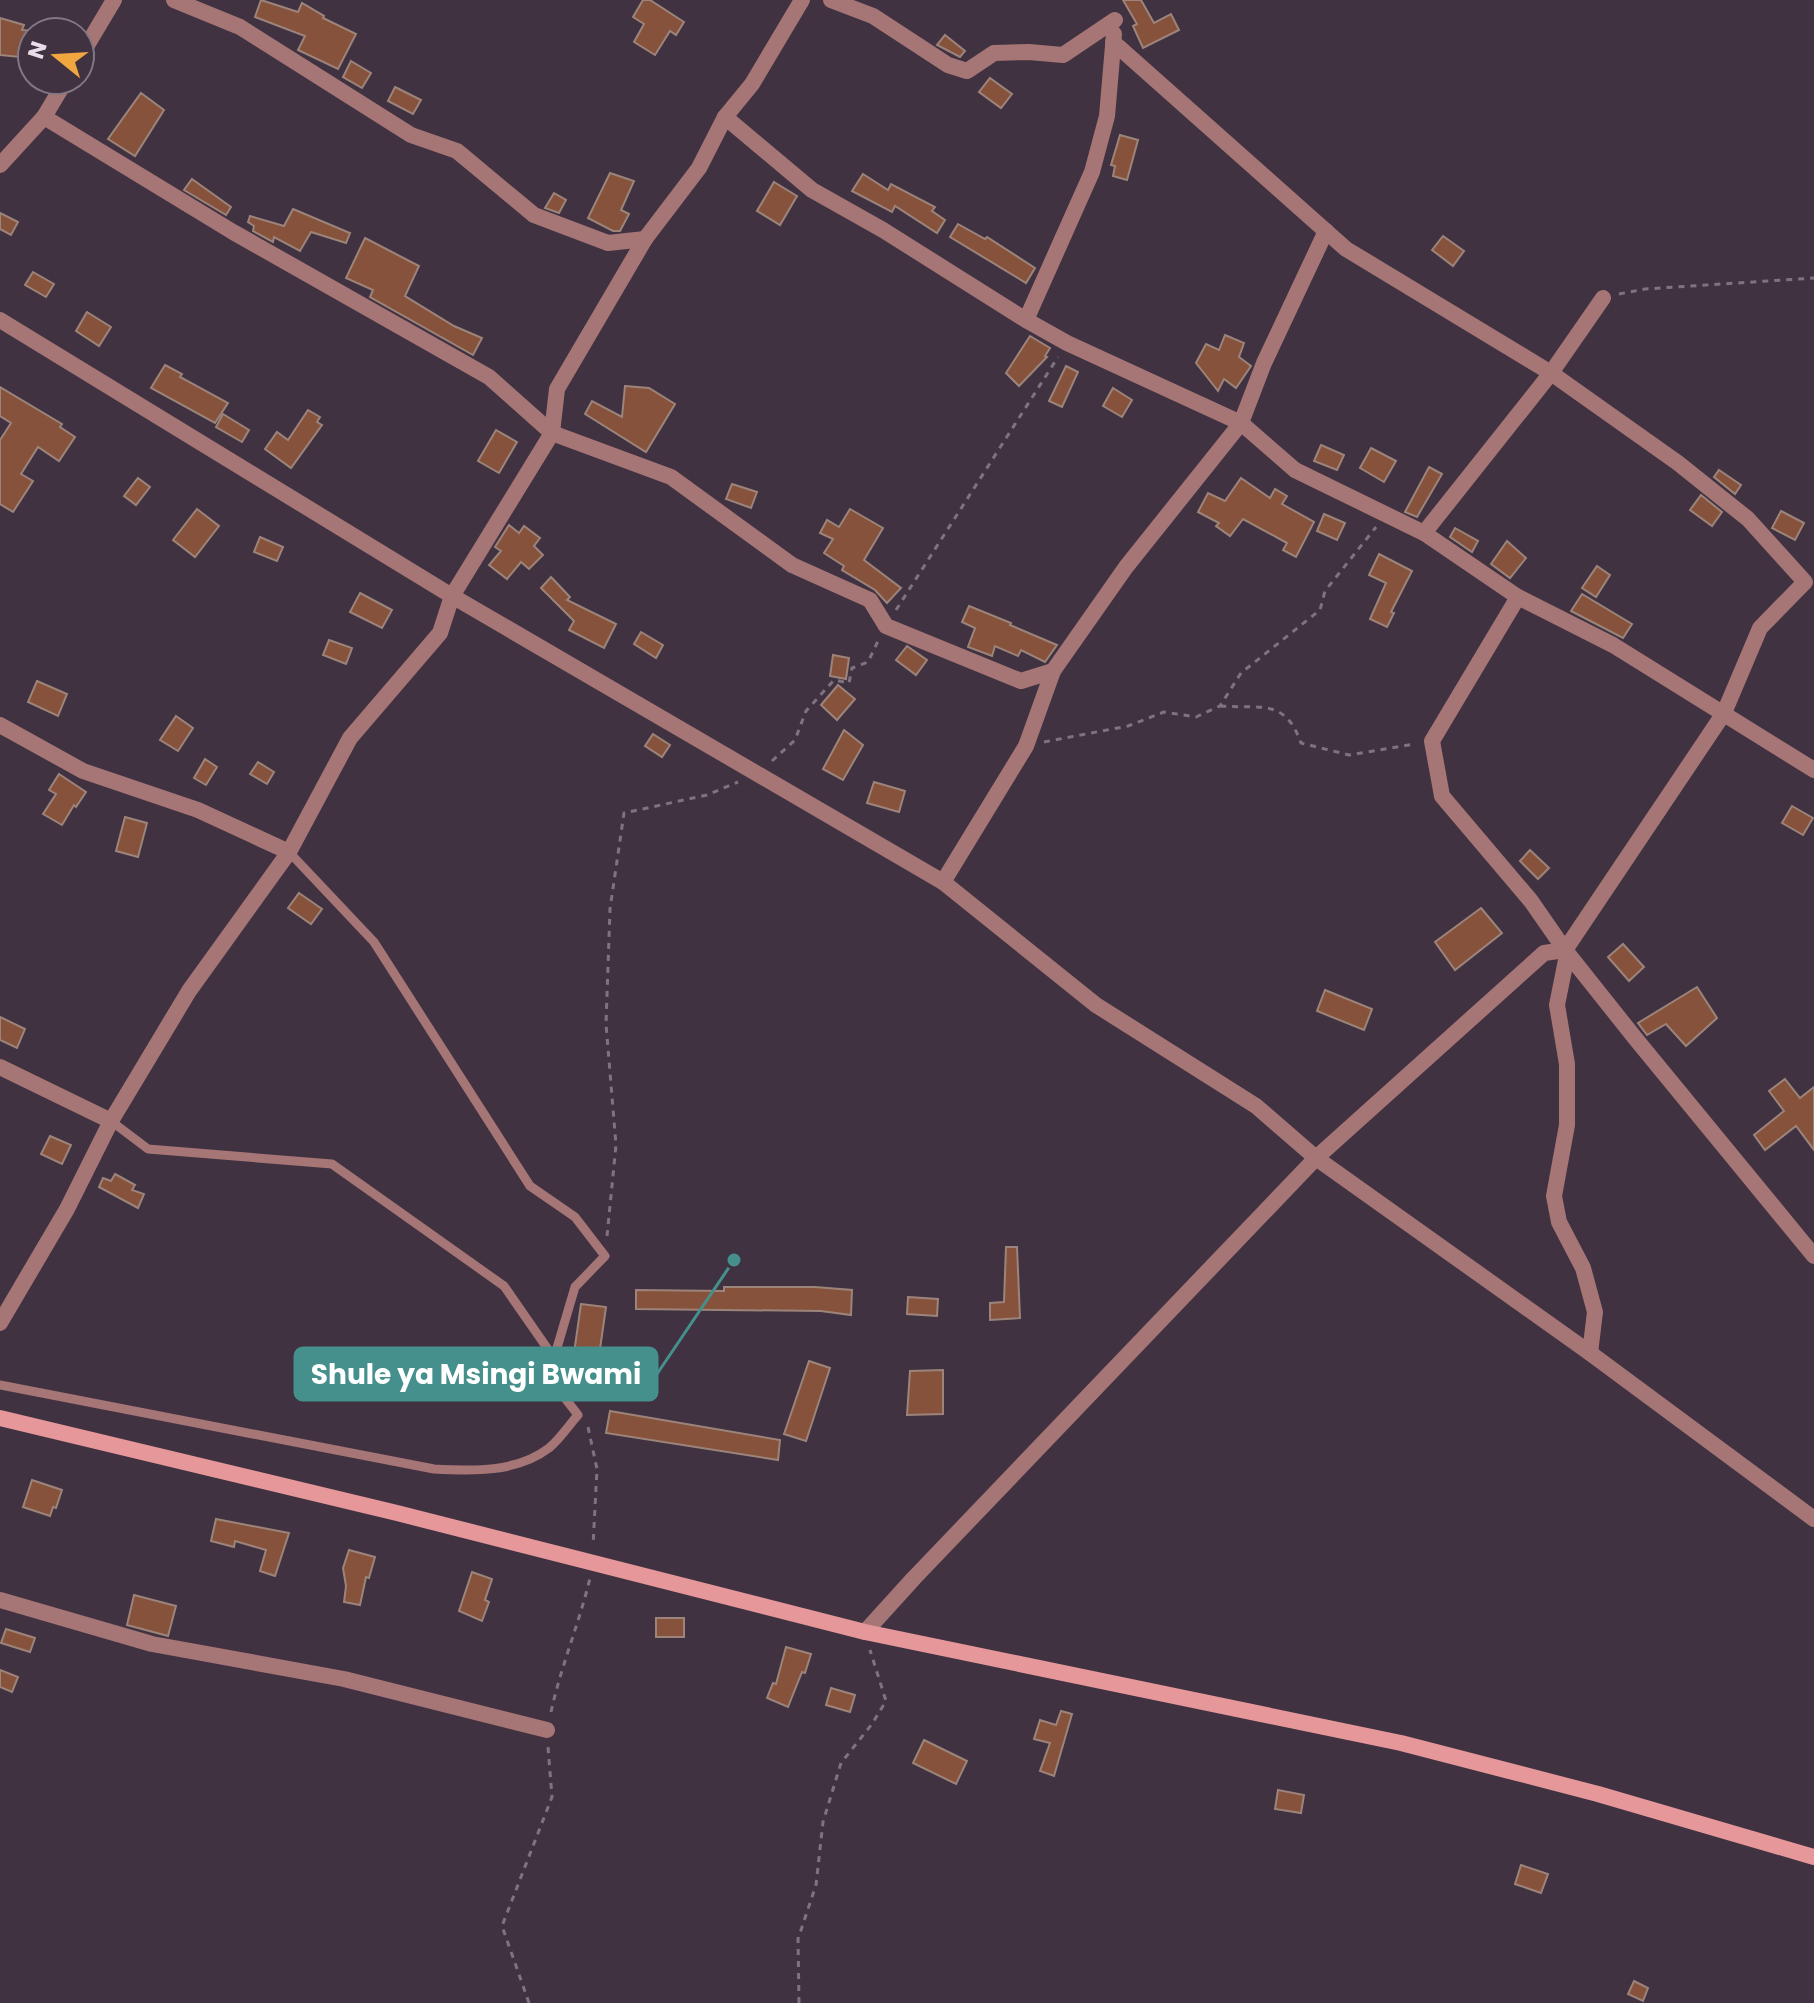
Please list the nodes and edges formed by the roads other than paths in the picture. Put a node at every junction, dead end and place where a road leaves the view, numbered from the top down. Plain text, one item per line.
1 (114, 0) edge
2 (174, 0) edge
3 (802, 0) edge
4 (831, 0) edge
5 (96, 30) edge
6 (1113, 42) junction
7 (56, 96) edge
8 (44, 117) junction
9 (725, 117) junction
10 (0, 165) edge
11 (1326, 231) junction
12 (645, 239) junction
13 (1603, 298) road end
14 (0, 320) edge
15 (1026, 320) junction
16 (1551, 373) junction
17 (1241, 423) junction
18 (552, 433) junction
19 (1424, 533) junction
20 (452, 596) junction
21 (1518, 597) junction
22 (1053, 671) junction
23 (1724, 713) junction
24 (0, 725) edge
25 (1814, 770) edge
26 (289, 852) junction
27 (943, 882) junction
28 (1565, 950) junction
29 (0, 1067) edge
30 (111, 1121) junction
31 (1316, 1158) junction
32 (1814, 1256) edge
33 (0, 1323) edge
34 (1590, 1353) junction
35 (554, 1358) junction
36 (0, 1385) edge
37 (0, 1418) edge
38 (1814, 1519) edge
39 (0, 1600) edge
40 (865, 1632) junction
41 (547, 1730) road end
42 (1814, 1857) edge

1 - 5 street
2 - 12 street
3 - 9 street
4 - 6 street
6 - 11 street
6 - 15 street
7 - 8 street
8 - 10 street
8 - 18 street
9 - 12 street
9 - 15 street
11 - 16 street
11 - 17 street
12 - 18 street
13 - 16 street
14 - 20 street
15 - 17 street
16 - 19 street
16 - 23 street
17 - 19 street
17 - 22 street
18 - 20 street
18 - 22 street
19 - 21 street
20 - 26 street
20 - 27 street
21 - 23 street
21 - 28 street
22 - 27 street
23 - 25 street
23 - 28 street
24 - 26 street
26 - 30 street
26 - 35 lane
27 - 31 street
28 - 31 street
28 - 32 street
28 - 34 street
29 - 30 street
30 - 33 street
30 - 35 lane
31 - 34 street
31 - 40 street
34 - 38 street
35 - 36 lane
37 - 40 main road
39 - 41 street
40 - 42 main road

